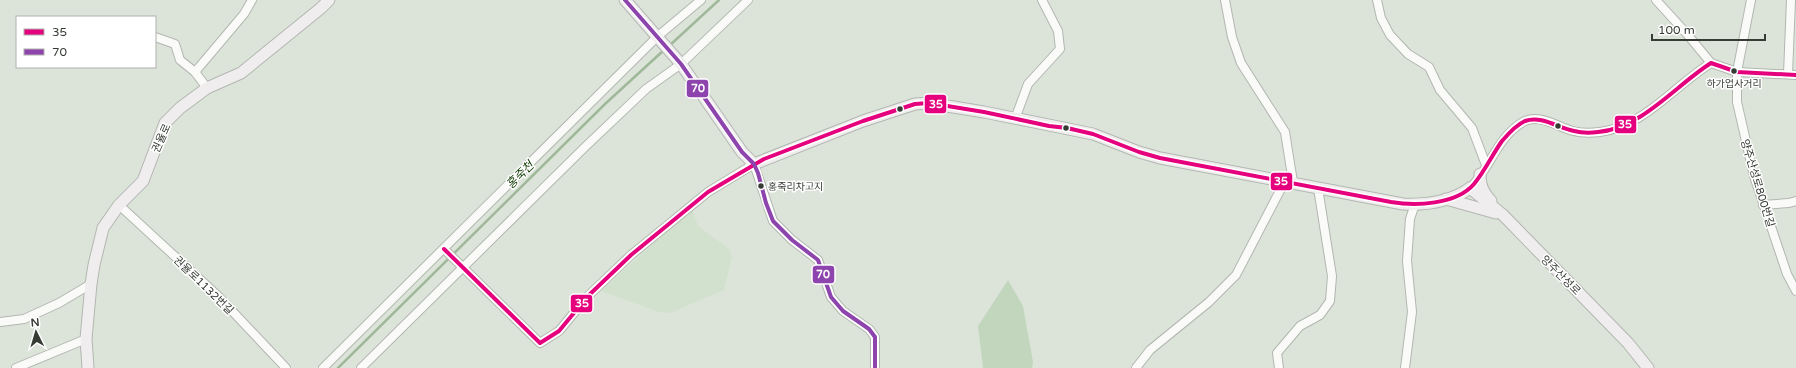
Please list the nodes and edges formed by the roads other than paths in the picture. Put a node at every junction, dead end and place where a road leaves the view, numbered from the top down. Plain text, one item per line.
1 (252, 0) edge
2 (329, 0) edge
3 (625, 0) edge
4 (701, 0) edge
5 (748, 0) edge
6 (1042, 0) edge
7 (1225, 0) edge
8 (1377, 0) edge
9 (1656, 0) edge
10 (1751, 0) edge
11 (1791, 0) edge
12 (156, 37) edge
13 (660, 38) junction
14 (1711, 63) junction
15 (681, 64) junction
16 (195, 72) junction
17 (1737, 72) junction
18 (1792, 75) edge
19 (207, 88) junction
20 (1015, 119) junction
21 (754, 164) junction
22 (1483, 170) junction
23 (1289, 182) junction
24 (1318, 188) junction
25 (1470, 188) junction
26 (1446, 199) junction
27 (1796, 201) edge
28 (1415, 204) junction
29 (119, 205) junction
30 (1763, 206) junction
31 (1503, 215) junction
32 (444, 250) junction
33 (463, 268) junction
34 (91, 284) junction
35 (1796, 291) edge
36 (0, 322) edge
37 (86, 339) junction
38 (16, 368) edge
39 (88, 368) edge
40 (286, 368) edge
41 (323, 368) edge
42 (361, 368) edge
43 (875, 368) edge
44 (1136, 368) edge
45 (1278, 368) edge
46 (1405, 368) edge
47 (1648, 368) edge

1 - 16 street
2 - 19 street, 권율로
3 - 13 street
4 - 13 street
5 - 15 street
6 - 20 street
7 - 23 street
8 - 22 street
9 - 14 street
10 - 17 street, 양주산성로800번길
11 - 18 street
12 - 16 street
13 - 15 street
13 - 32 street
14 - 17 street
14 - 22 street
15 - 21 street
15 - 33 street
16 - 19 street
17 - 18 street
17 - 30 street, 양주산성로800번길
19 - 29 street, 권율로
20 - 21 street
20 - 23 street
21 - 33 street
21 - 43 street
22 - 25 street
22 - 31 street
23 - 24 street
23 - 44 street
24 - 28 street
24 - 45 street
25 - 26 street
25 - 31 street, 양주산성로
26 - 28 street
26 - 31 street
27 - 30 street
28 - 46 street
29 - 34 street, 권율로
29 - 40 street, 권율로1132번길
30 - 35 street, 양주산성로800번길
31 - 47 street, 양주산성로
32 - 33 street
32 - 41 street
33 - 42 street
34 - 36 street
34 - 37 street, 권율로
37 - 38 street
37 - 39 street, 권율로

